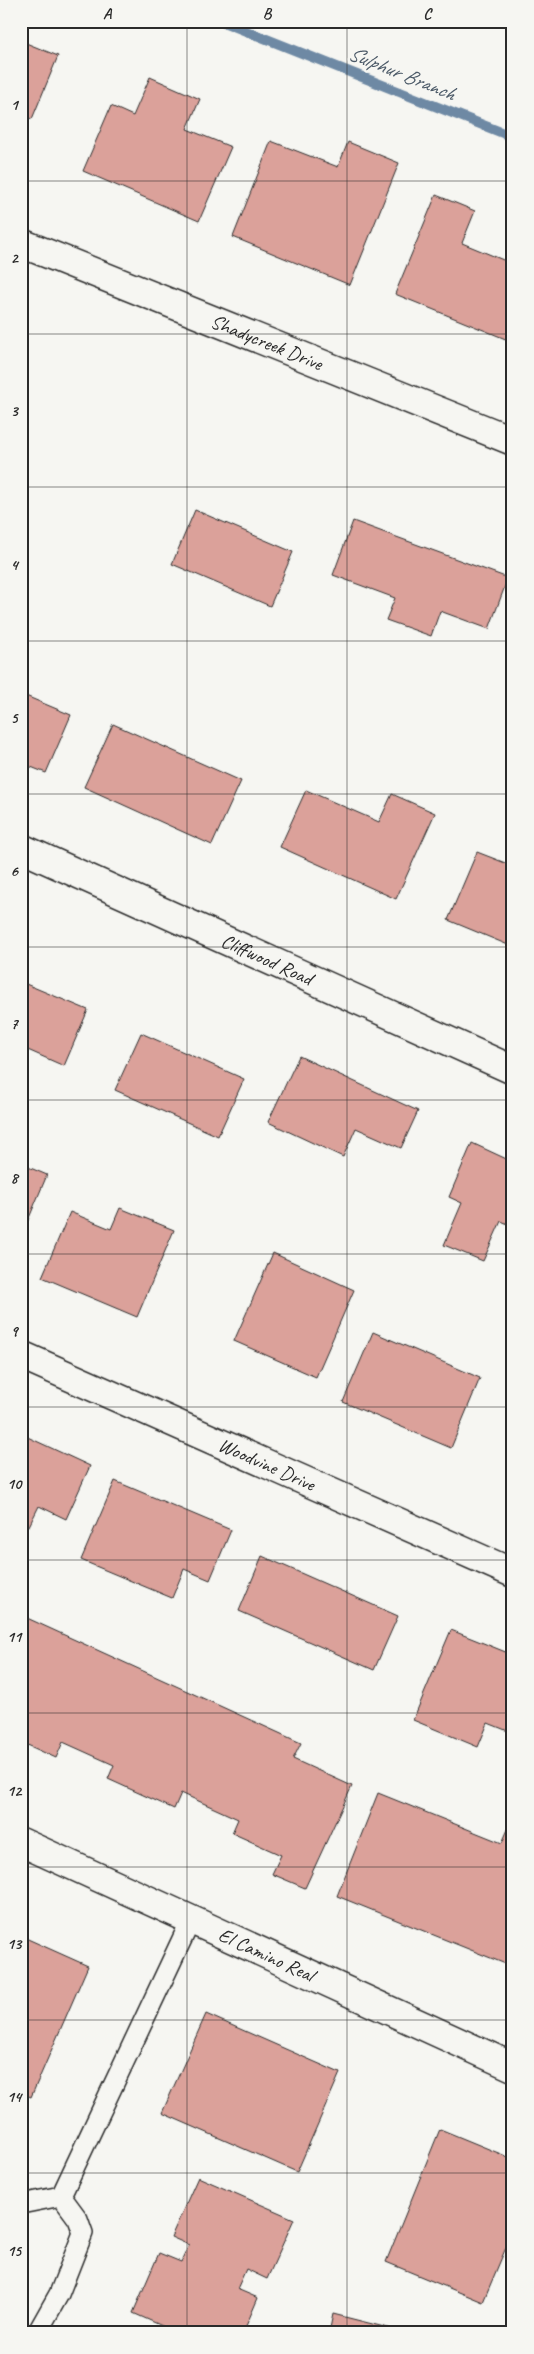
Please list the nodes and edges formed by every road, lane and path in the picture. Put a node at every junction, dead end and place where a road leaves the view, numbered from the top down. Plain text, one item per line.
1 (21, 243) edge
2 (513, 441) edge
3 (21, 848) edge
4 (513, 1070) edge
5 (21, 1355) edge
6 (513, 1573) edge
7 (21, 1842) edge
8 (191, 1920) junction
9 (513, 2067) edge
10 (61, 2196) junction
11 (21, 2204) edge
12 (36, 2333) edge

1 - 2 street, Shadycreek Drive
3 - 4 street, Cliffwood Road
5 - 6 street, Woodvine Drive
7 - 8 street, El Camino Real
8 - 9 street, El Camino Real
8 - 10 lane
10 - 11 lane
10 - 12 lane

